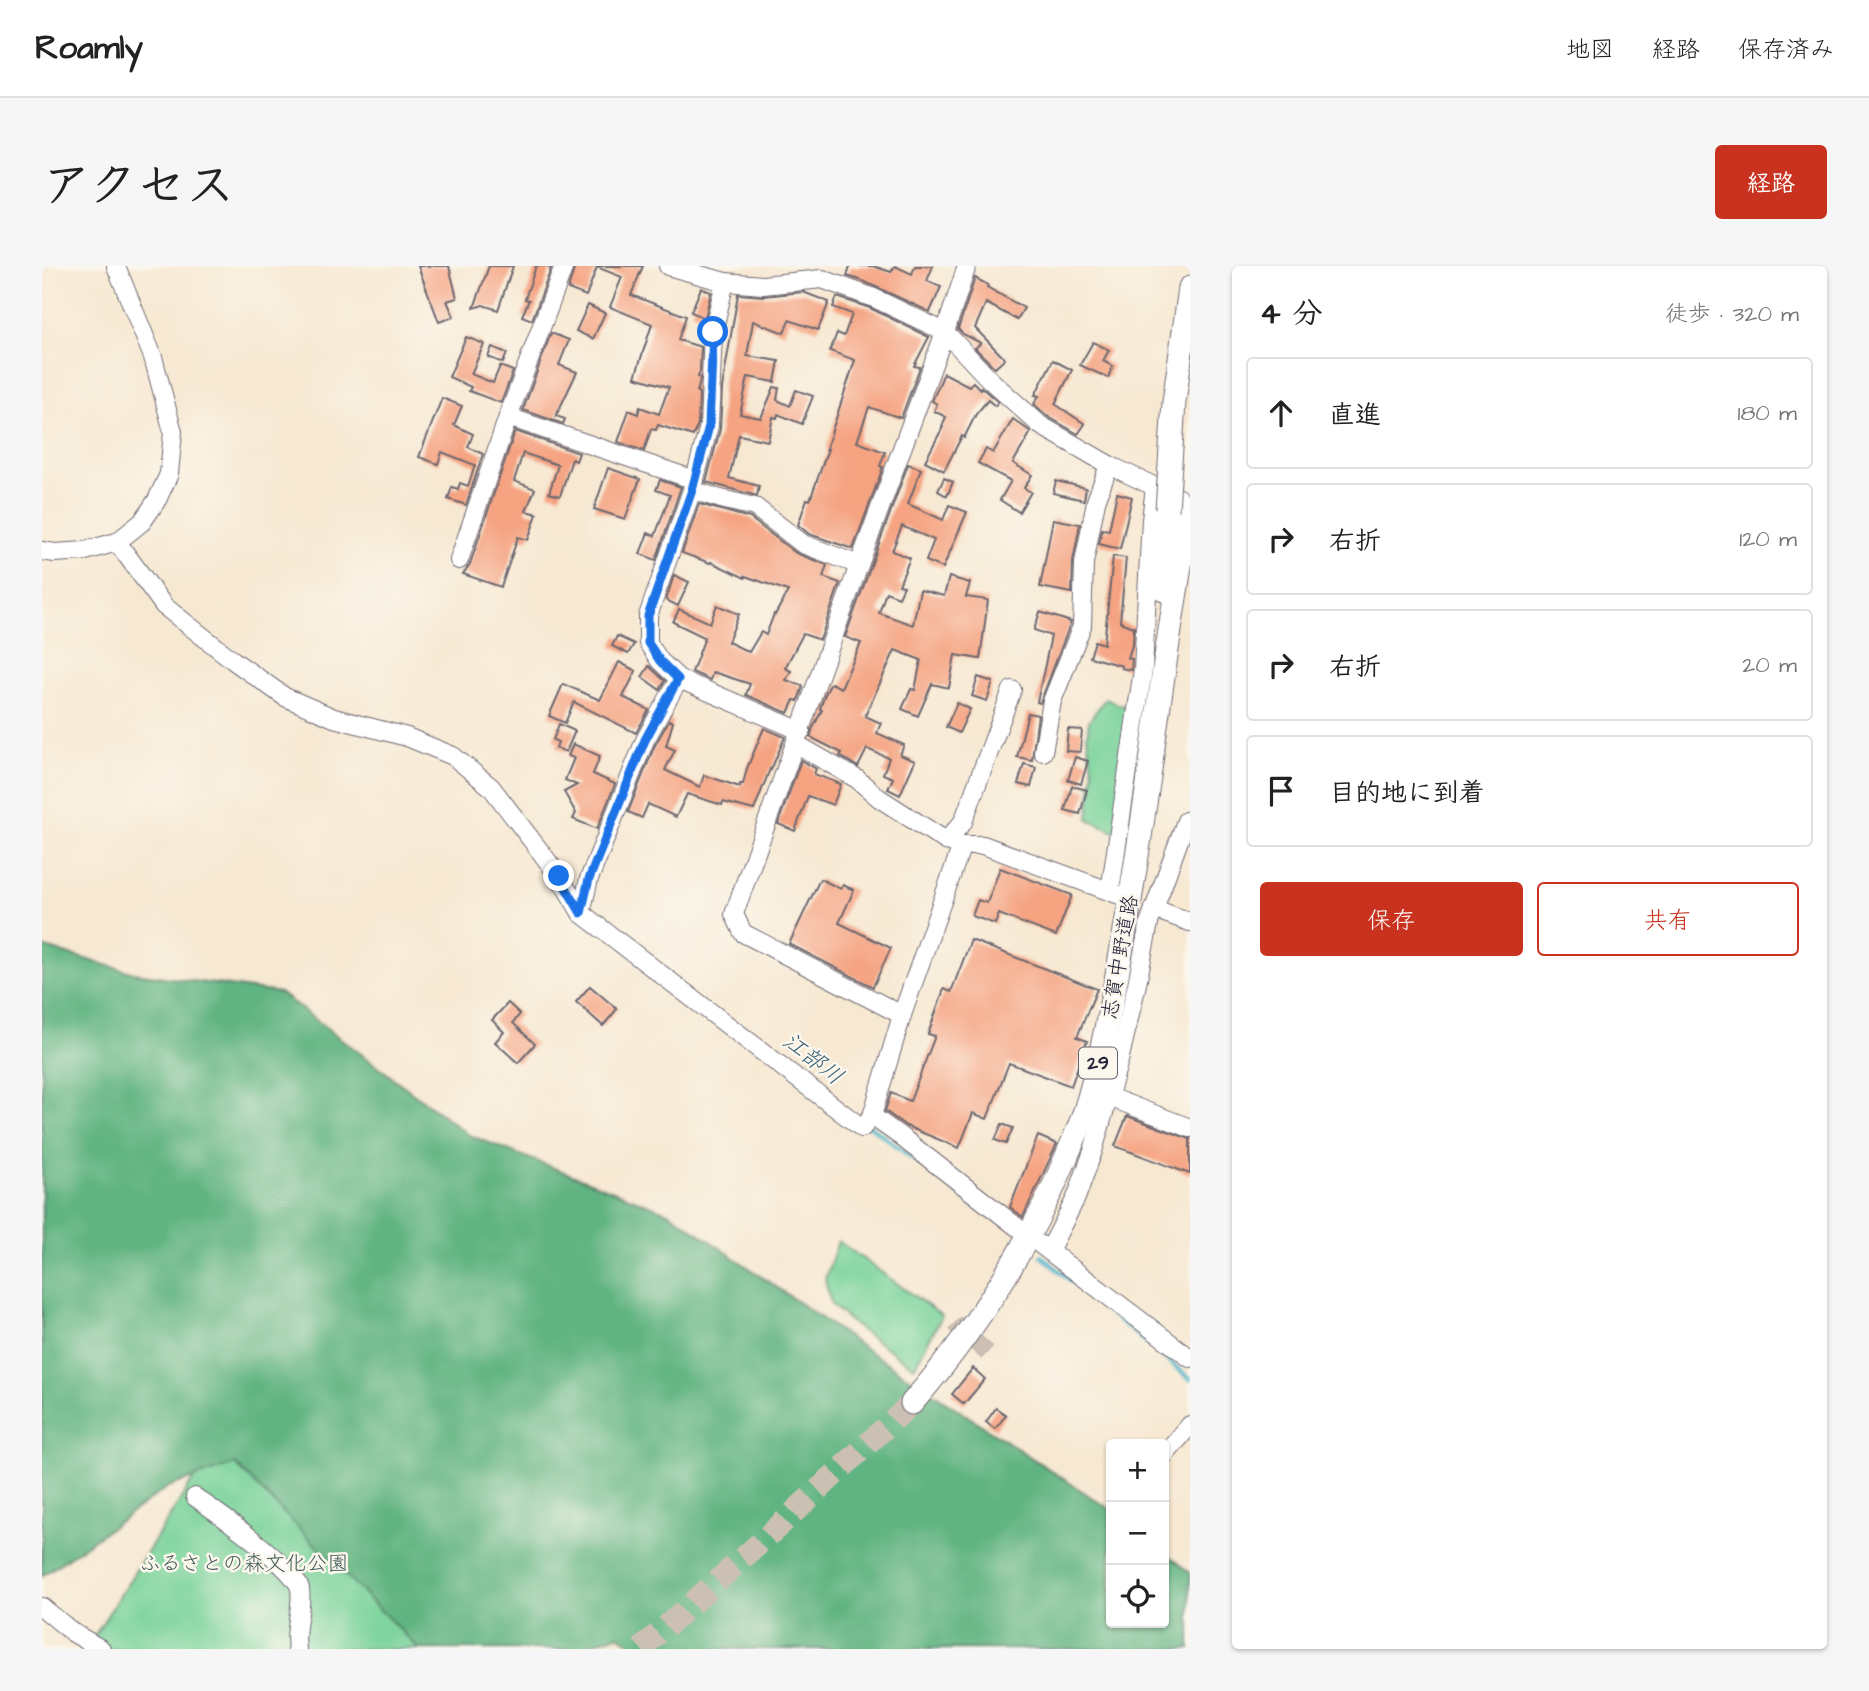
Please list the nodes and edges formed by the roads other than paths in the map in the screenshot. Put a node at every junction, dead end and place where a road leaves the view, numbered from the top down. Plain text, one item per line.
1 (116, 266) edge
2 (564, 266) edge
3 (668, 266) edge
4 (967, 266) edge
5 (820, 272) edge
6 (726, 282) junction
7 (1190, 288) edge
8 (945, 332) junction
9 (508, 417) junction
10 (1109, 466) junction
11 (693, 485) junction
12 (1155, 487) junction
13 (1184, 510) edge
14 (117, 542) junction
15 (42, 551) edge
16 (459, 560) dead end
17 (859, 565) junction
18 (1190, 605) edge
19 (1171, 627) junction
20 (1162, 677) junction
21 (678, 679) junction
22 (1012, 691) dead end
23 (799, 738) junction
24 (1043, 752) dead end
25 (1190, 820) edge
26 (954, 843) junction
27 (1154, 909) junction
28 (581, 913) junction
29 (1190, 922) edge
30 (902, 1014) junction
31 (1109, 1097) junction
32 (872, 1116) junction
33 (1190, 1128) edge
34 (1017, 1227) dead end
35 (1190, 1358) edge
36 (912, 1403) tunnel mouth
37 (1190, 1425) edge
38 (1169, 1450) edge
39 (195, 1497) dead end
40 (42, 1607) edge
41 (101, 1649) edge
42 (297, 1649) edge

1 - 14 street
2 - 9 street
3 - 6 street
4 - 8 street
5 - 6 street
5 - 8 street
6 - 11 street
7 - 13 main road, 29, bridge
8 - 10 street
8 - 17 street
9 - 11 street
9 - 16 street
10 - 12 street
10 - 24 street
11 - 17 street
11 - 21 street
12 - 13 street
12 - 26 street
13 - 19 main road, 志賀中野道路 / 29
13 - 20 main road, 29
14 - 15 street
14 - 28 street
17 - 23 street
18 - 19 main road
19 - 20 main road, 志賀中野道路 / 29
20 - 36 main road, 志賀中野道路 / 29
21 - 23 street
21 - 28 street
22 - 26 street
23 - 26 street
23 - 30 street
25 - 27 street
26 - 30 street
27 - 29 street
27 - 31 street
28 - 32 street
30 - 32 street
31 - 33 street
31 - 35 street
32 - 34 street
37 - 38 street
39 - 42 street
40 - 41 street

